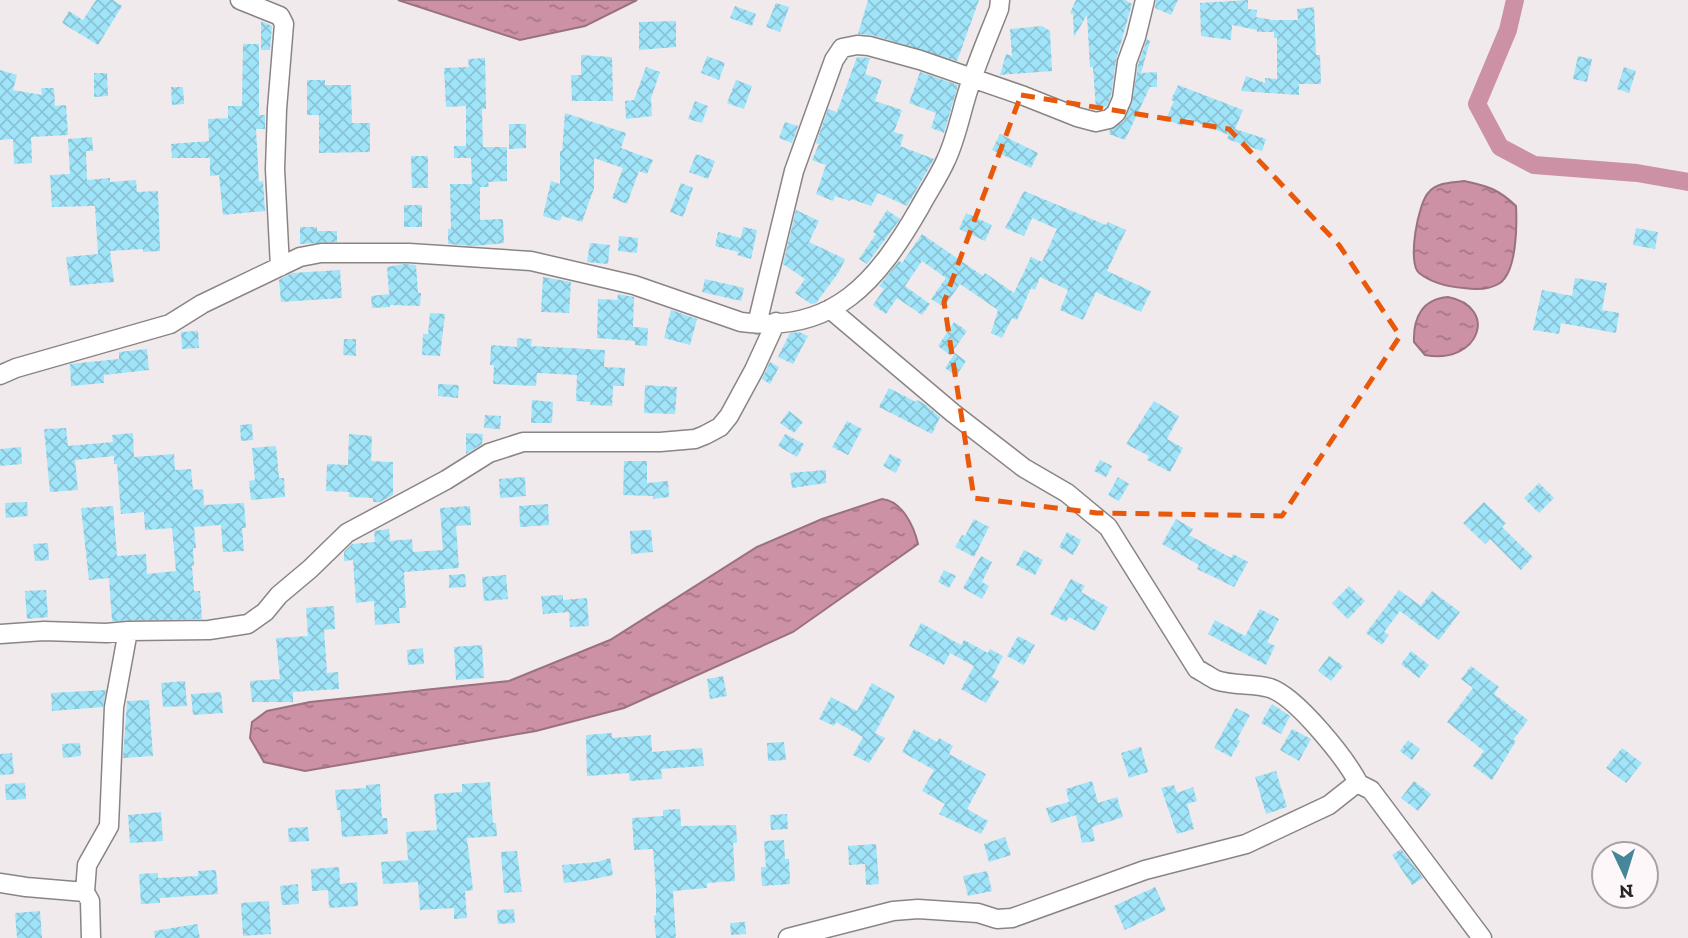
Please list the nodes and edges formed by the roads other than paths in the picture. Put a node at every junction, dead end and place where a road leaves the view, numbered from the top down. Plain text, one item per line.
1 (240, 0) edge
2 (1000, 0) edge
3 (1144, 0) edge
4 (972, 78) junction
5 (280, 267) junction
6 (830, 309) junction
7 (776, 322) junction
8 (757, 324) junction
9 (0, 375) edge
10 (128, 631) junction
11 (0, 634) edge
12 (1359, 784) junction
13 (0, 883) edge
14 (85, 892) junction
15 (91, 938) edge
16 (788, 938) edge
17 (1482, 938) edge

1 - 5 street
2 - 4 street
3 - 4 street
4 - 6 street
4 - 8 street
5 - 8 street
5 - 9 street
6 - 7 street
6 - 12 street
7 - 8 street
7 - 10 street
10 - 11 street
10 - 14 street
12 - 16 street
12 - 17 street
13 - 14 street
14 - 15 street

